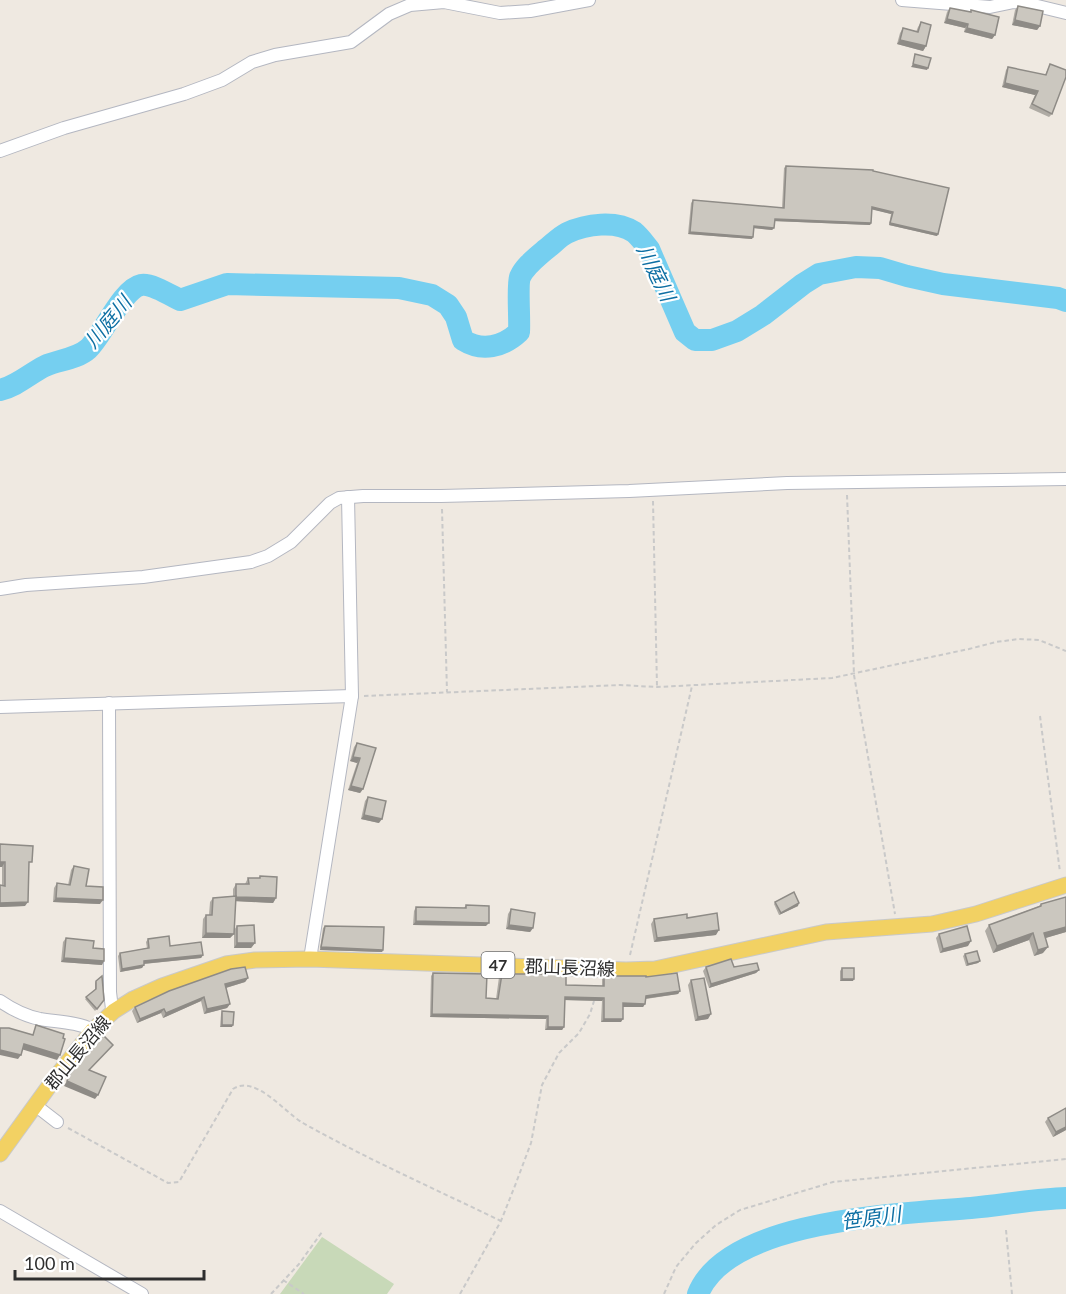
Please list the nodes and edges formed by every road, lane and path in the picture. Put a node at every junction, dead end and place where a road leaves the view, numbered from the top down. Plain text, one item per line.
1 (589, 0) edge
2 (902, 0) edge
3 (1007, 2) edge
4 (1066, 13) edge
5 (0, 151) edge
6 (1066, 479) edge
7 (846, 483) junction
8 (653, 489) junction
9 (441, 496) junction
10 (348, 497) junction
11 (0, 589) edge
12 (1066, 651) edge
13 (854, 675) junction
14 (692, 686) junction
15 (657, 687) junction
16 (447, 692) junction
17 (352, 696) junction
18 (109, 703) junction
19 (0, 707) edge
20 (1040, 716) dead end
21 (1064, 886) edge
22 (896, 926) junction
23 (310, 959) junction
24 (626, 970) junction
25 (594, 998) edge
26 (0, 1001) edge
27 (114, 1011) junction
28 (93, 1030) junction
29 (35, 1105) junction
30 (57, 1122) joint
31 (0, 1154) edge
32 (1066, 1159) edge
33 (0, 1211) edge
34 (501, 1221) junction
35 (1006, 1230) dead end
36 (322, 1232) dead end
37 (283, 1280) junction
38 (142, 1294) edge
39 (271, 1294) edge
40 (304, 1294) edge
41 (460, 1294) edge
42 (664, 1294) edge
43 (1012, 1294) edge

1 - 5 street
2 - 3 street
3 - 4 street
6 - 7 street
7 - 8 street
7 - 13 path
8 - 9 street
8 - 15 path
9 - 10 street
9 - 16 path
10 - 11 street
10 - 17 street
12 - 13 path
13 - 14 path
13 - 22 path
14 - 15 path
14 - 24 path
15 - 16 path
16 - 17 path
17 - 18 street
17 - 23 street
18 - 19 street
18 - 27 street
20 - 21 path
21 - 22 main road, 郡山長沼線 / 47
22 - 24 main road, 郡山長沼線 / 47
23 - 24 main road, 郡山長沼線 / 47
23 - 27 main road, 郡山長沼線 / 47
25 - 34 path
26 - 28 street
27 - 28 main road, 郡山長沼線 / 47
28 - 29 main road, 郡山長沼線 / 47
29 - 30 street
29 - 31 main road, 郡山長沼線 / 47
30 - 34 path
32 - 42 path
33 - 38 street
34 - 41 path
35 - 43 path
36 - 37 path
37 - 39 path
37 - 40 path

